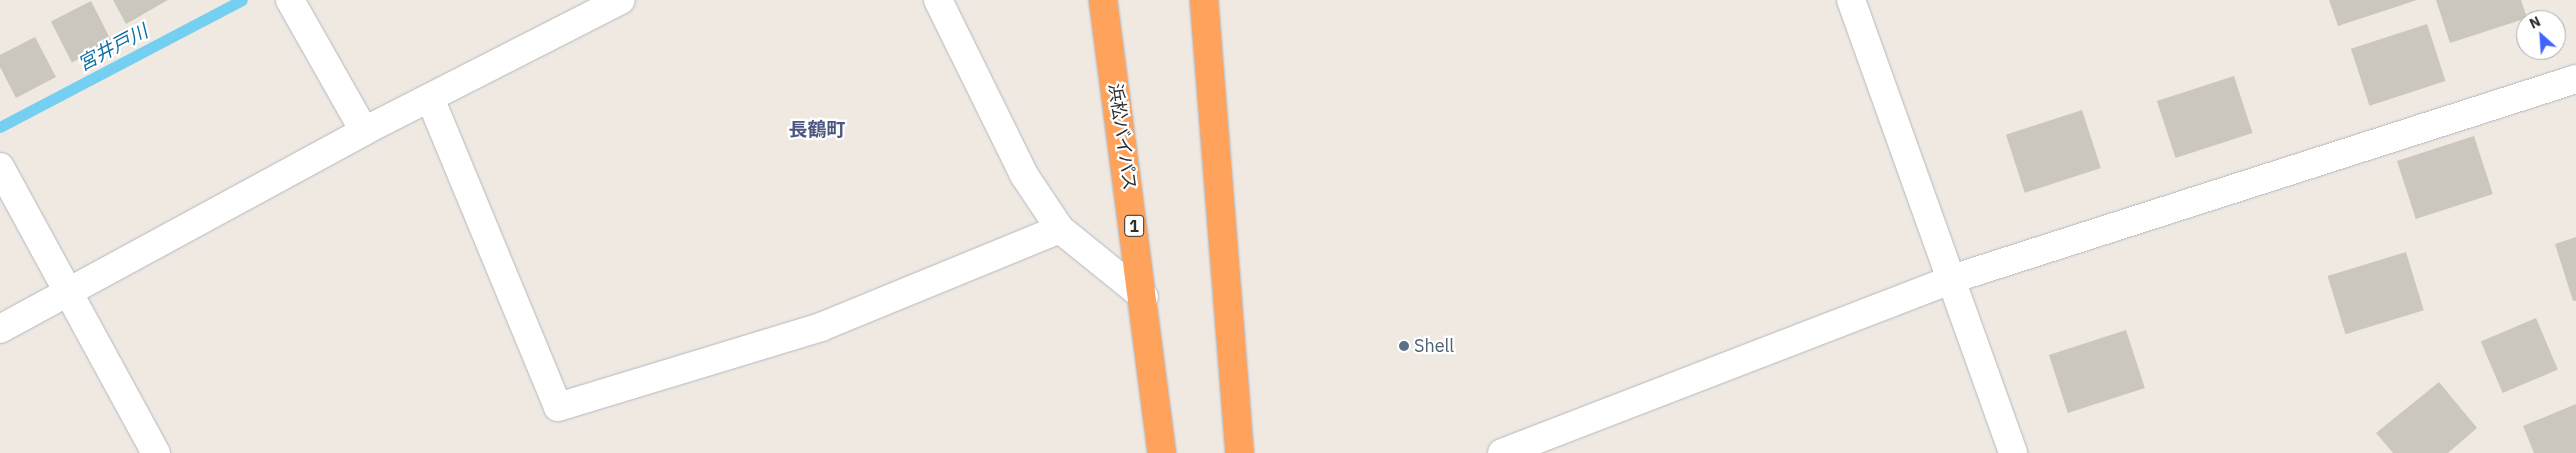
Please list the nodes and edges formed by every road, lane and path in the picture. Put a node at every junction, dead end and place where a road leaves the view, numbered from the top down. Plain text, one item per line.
1 (290, 0) edge
2 (621, 0) edge
3 (938, 0) edge
4 (1104, 0) edge
5 (1204, 0) edge
6 (1851, 0) edge
7 (2576, 79) edge
8 (430, 98) junction
9 (364, 131) junction
10 (0, 167) edge
11 (1060, 229) junction
12 (1952, 279) junction
13 (66, 292) junction
14 (1144, 297) junction
15 (0, 329) edge
16 (156, 453) edge
17 (1162, 453) edge
18 (1240, 453) edge
19 (1502, 453) edge
20 (2013, 453) edge

1 - 9 street
2 - 8 street
3 - 11 street
4 - 14 highway, 浜松バイパス / 1
5 - 18 highway
6 - 12 street
7 - 12 street
8 - 9 street
8 - 11 street
9 - 13 street
10 - 13 street
11 - 14 street
12 - 19 street
12 - 20 street
13 - 15 street
13 - 16 street
14 - 17 highway, 浜松バイパス / 1

